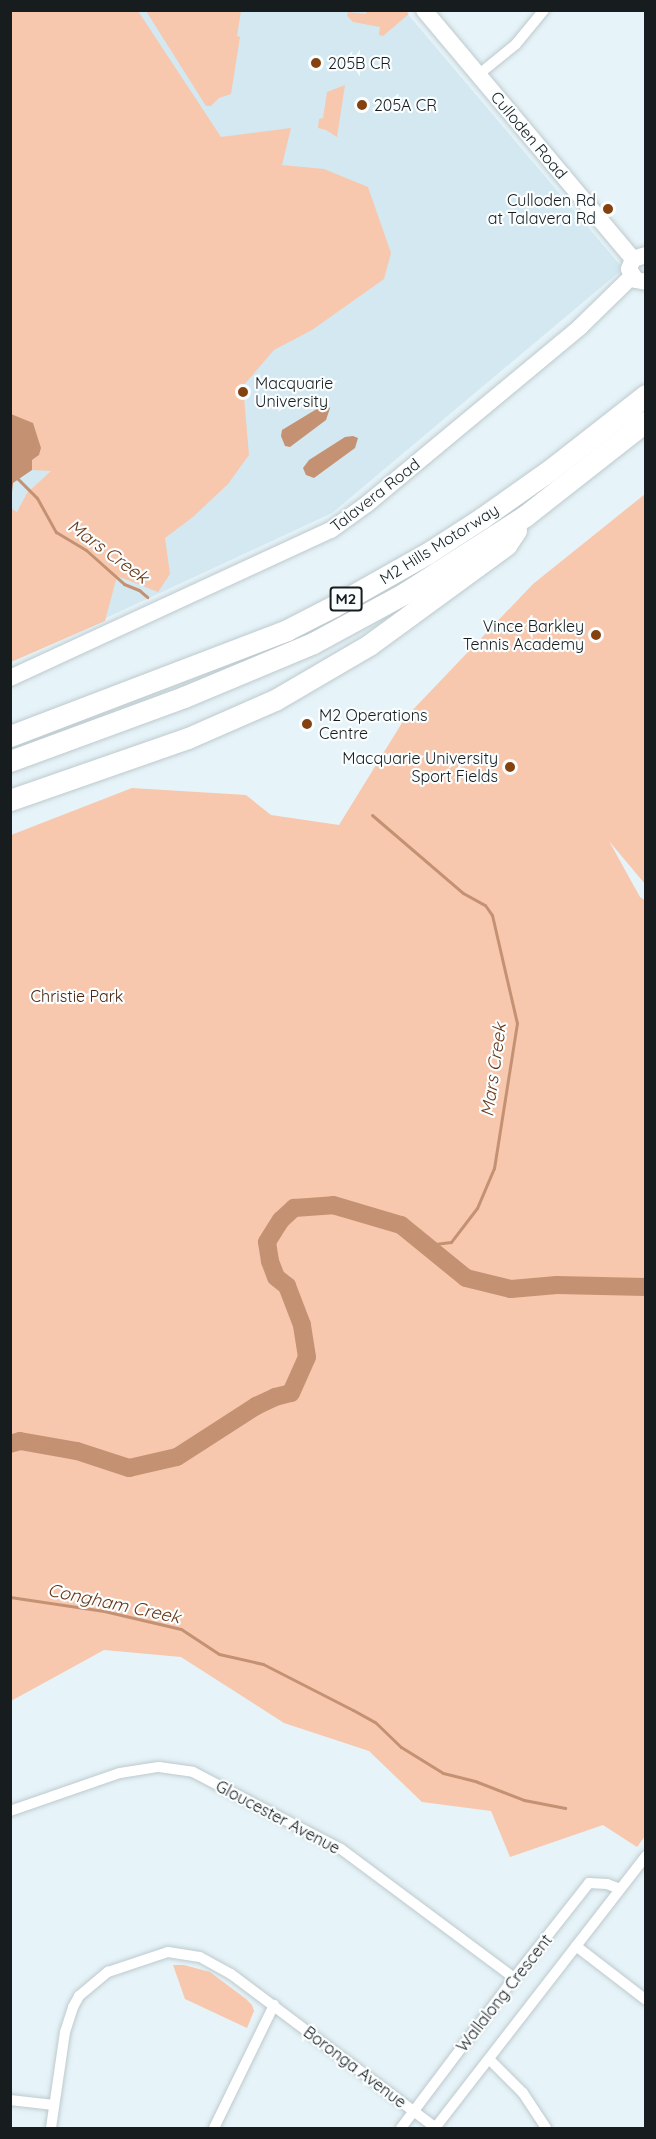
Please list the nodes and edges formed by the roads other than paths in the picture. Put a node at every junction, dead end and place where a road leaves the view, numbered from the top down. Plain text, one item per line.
1 (424, 10) edge
2 (543, 10) edge
3 (478, 75) junction
4 (639, 257) edge
5 (639, 279) edge
6 (645, 395) edge
7 (645, 421) edge
8 (525, 516) junction
9 (10, 678) edge
10 (10, 736) edge
11 (10, 760) edge
12 (10, 800) edge
13 (10, 1811) edge
14 (645, 1856) edge
15 (620, 1889) junction
16 (576, 1946) junction
17 (514, 1978) junction
18 (645, 2000) edge
19 (274, 2005) junction
20 (489, 2059) junction
21 (10, 2100) edge
22 (54, 2105) junction
23 (413, 2111) junction
24 (51, 2128) edge
25 (214, 2128) edge
26 (401, 2128) edge
27 (436, 2128) edge
28 (546, 2128) edge

1 - 3 street, Culloden Road
2 - 3 street
3 - 4 street, Culloden Road
4 - 5 street
5 - 9 street, Talavera Road
6 - 10 highway, M2 Hills Motorway / M2
7 - 8 highway, M2 Hills Motorway / M2
8 - 11 highway, M2 Hills Motorway / M2
8 - 12 highway, M2
13 - 17 street, Gloucester Avenue
14 - 15 street, Wallalong Crescent
15 - 16 street, Wallalong Crescent
15 - 17 street, Wallalong Crescent
16 - 18 street
16 - 20 street, Wallalong Crescent
17 - 23 street, Wallalong Crescent
19 - 22 street, Boronga Avenue
19 - 23 street, Boronga Avenue
19 - 25 street
20 - 27 street, Wallalong Crescent
20 - 28 street
21 - 22 street
22 - 24 street, Boronga Avenue
23 - 26 street, Wallalong Crescent
23 - 27 street, Boronga Avenue

